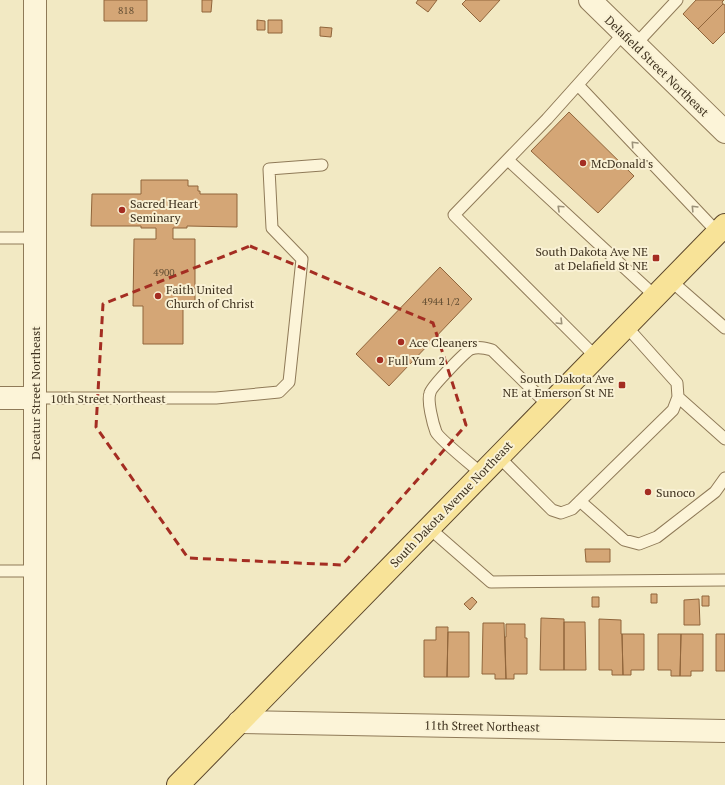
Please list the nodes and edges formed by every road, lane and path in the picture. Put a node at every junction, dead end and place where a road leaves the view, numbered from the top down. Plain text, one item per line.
1 (35, 0) edge
2 (590, 0) edge
3 (677, 0) edge
4 (629, 39) junction
5 (578, 85) junction
6 (725, 132) edge
7 (508, 160) junction
8 (322, 165) dead end
9 (722, 232) edge
10 (0, 238) edge
11 (35, 238) junction
12 (670, 280) junction
13 (655, 296) junction
14 (626, 326) junction
15 (725, 328) edge
16 (596, 357) junction
17 (678, 397) junction
18 (0, 398) edge
19 (35, 398) junction
20 (548, 405) junction
21 (725, 439) edge
22 (498, 456) junction
23 (481, 473) junction
24 (725, 478) edge
25 (580, 501) junction
26 (428, 528) junction
27 (0, 570) edge
28 (35, 570) junction
29 (725, 580) edge
30 (239, 722) junction
31 (725, 731) edge
32 (35, 785) edge
33 (178, 785) edge

1 - 11 street, Decatur Street Northeast
2 - 4 street, Delafield Street Northeast
3 - 4 lane
4 - 5 lane
4 - 6 street, Delafield Street Northeast
5 - 7 lane
9 -> 5 lane
13 -> 7 lane
7 -> 16 lane
8 - 19 lane, 10th Street Northeast
9 - 12 main road, South Dakota Avenue Northeast
10 - 11 lane
11 - 19 street, Decatur Street Northeast
12 - 13 main road, South Dakota Avenue Northeast
12 - 15 lane
13 - 14 main road, South Dakota Avenue Northeast
14 - 16 main road, South Dakota Avenue Northeast
14 - 17 lane
16 - 20 main road, South Dakota Avenue Northeast
17 - 21 lane
17 - 25 lane
18 - 19 street, 10th Street Northeast
19 - 28 street, Decatur Street Northeast
20 - 22 main road, South Dakota Avenue Northeast
20 - 23 lane
22 - 23 main road, South Dakota Avenue Northeast
22 - 25 lane
23 - 26 main road, South Dakota Avenue Northeast
24 - 25 lane
26 - 29 lane
26 - 30 main road, South Dakota Avenue Northeast
27 - 28 lane
28 - 32 street, Decatur Street Northeast
30 - 31 street, 11th Street Northeast
30 - 33 main road, South Dakota Avenue Northeast

